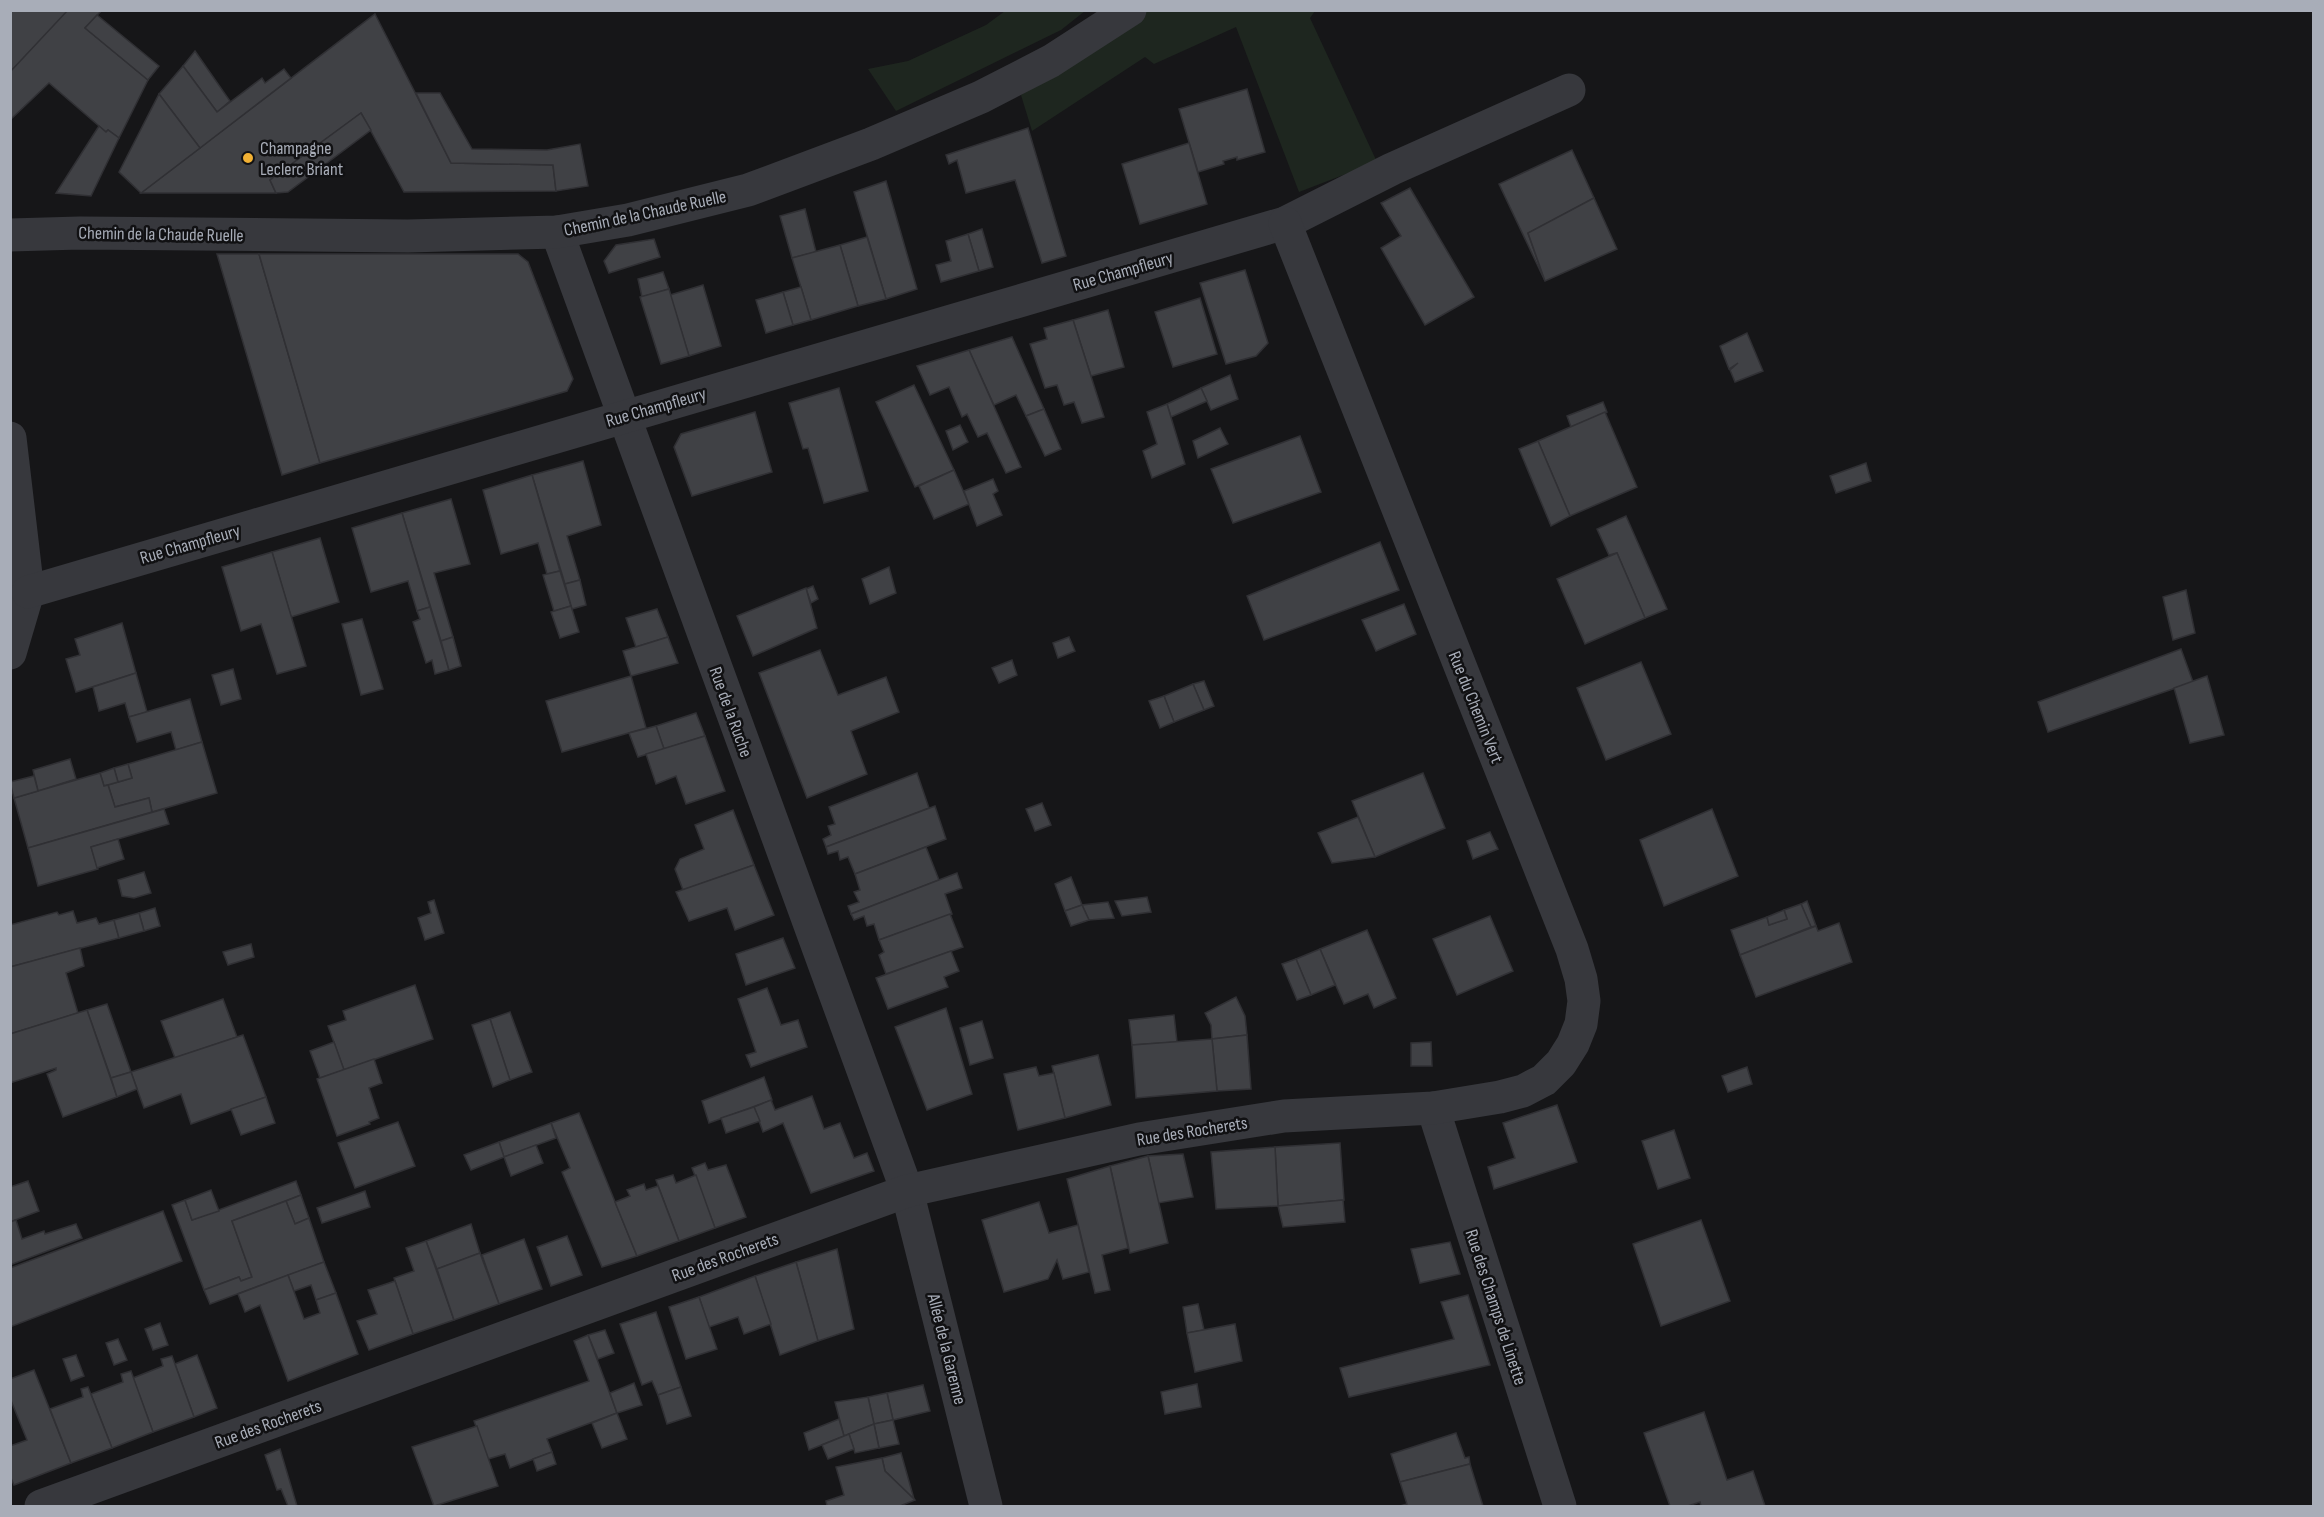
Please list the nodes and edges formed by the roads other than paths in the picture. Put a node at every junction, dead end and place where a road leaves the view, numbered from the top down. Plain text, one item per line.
1 (1130, 10) edge
2 (1569, 90) dead end
3 (1285, 224) junction
4 (557, 232) junction
5 (10, 235) edge
6 (623, 417) junction
7 (10, 438) edge
8 (28, 592) junction
9 (10, 653) edge
10 (1433, 1108) junction
11 (907, 1191) junction
12 (41, 1506) edge
13 (986, 1506) edge
14 (1560, 1506) edge

1 - 4 street, Chemin de la Chaude Ruelle
2 - 3 street, Rue Champfleury
3 - 6 street, Rue Champfleury
3 - 10 street, Rue du Chemin Vert
4 - 5 street, Chemin de la Chaude Ruelle
4 - 6 street, Rue de la Ruche
6 - 8 street, Rue Champfleury
6 - 11 street, Rue de la Ruche
7 - 8 street
8 - 9 street
10 - 11 street, Rue des Rocherets
10 - 14 street, Rue des Champs de Linette
11 - 12 street, Rue des Rocherets
11 - 13 street, Allée de la Garenne

